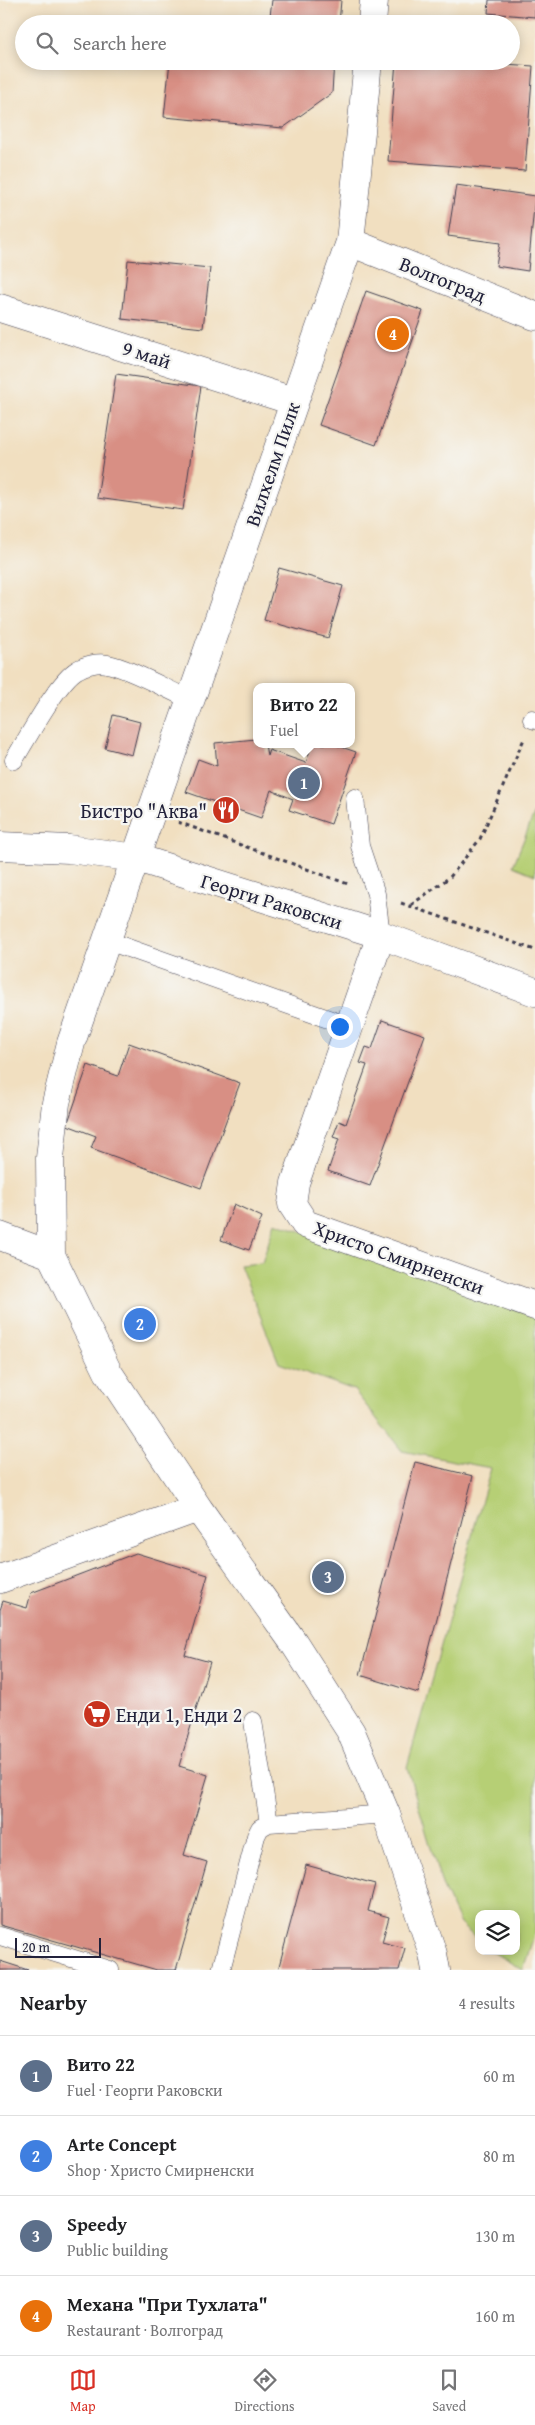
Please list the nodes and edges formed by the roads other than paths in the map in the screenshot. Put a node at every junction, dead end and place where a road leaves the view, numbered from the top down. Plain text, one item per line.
1 (374, 0) edge
2 (373, 15) edge
3 (367, 70) edge
4 (350, 242) junction
5 (0, 308) edge
6 (535, 316) edge
7 (293, 400) junction
8 (191, 700) junction
9 (14, 760) dead end
10 (355, 798) dead end
11 (0, 846) edge
12 (137, 858) junction
13 (380, 935) junction
14 (108, 941) junction
15 (535, 992) edge
16 (348, 1026) junction
17 (0, 1236) edge
18 (51, 1255) junction
19 (535, 1306) edge
20 (198, 1508) junction
21 (0, 1579) edge
22 (253, 1721) dead end
23 (386, 1814) junction
24 (269, 1823) junction
25 (0, 1936) edge
26 (110, 1970) edge
27 (221, 1970) edge
28 (436, 1970) edge

1 - 2 street
3 - 4 street, Вилхелм Пилк
4 - 6 street, Волгоград
4 - 7 street, Вилхелм Пилк
5 - 7 street, 9 май
7 - 8 street, Вилхелм Пилк
8 - 9 lane
8 - 12 street, Вилхелм Пилк
10 - 13 lane
11 - 12 street, Георги Раковски
12 - 13 street, Георги Раковски
12 - 14 street, Вилхелм Пилк
13 - 15 street, Георги Раковски
13 - 16 street, Христо Смирненски
14 - 16 lane
14 - 18 street, Вилхелм Пилк
16 - 19 street, Христо Смирненски
17 - 18 street
18 - 20 street
20 - 21 street
20 - 23 street
22 - 24 lane
23 - 24 lane
23 - 28 street
24 - 27 lane
25 - 26 lane

